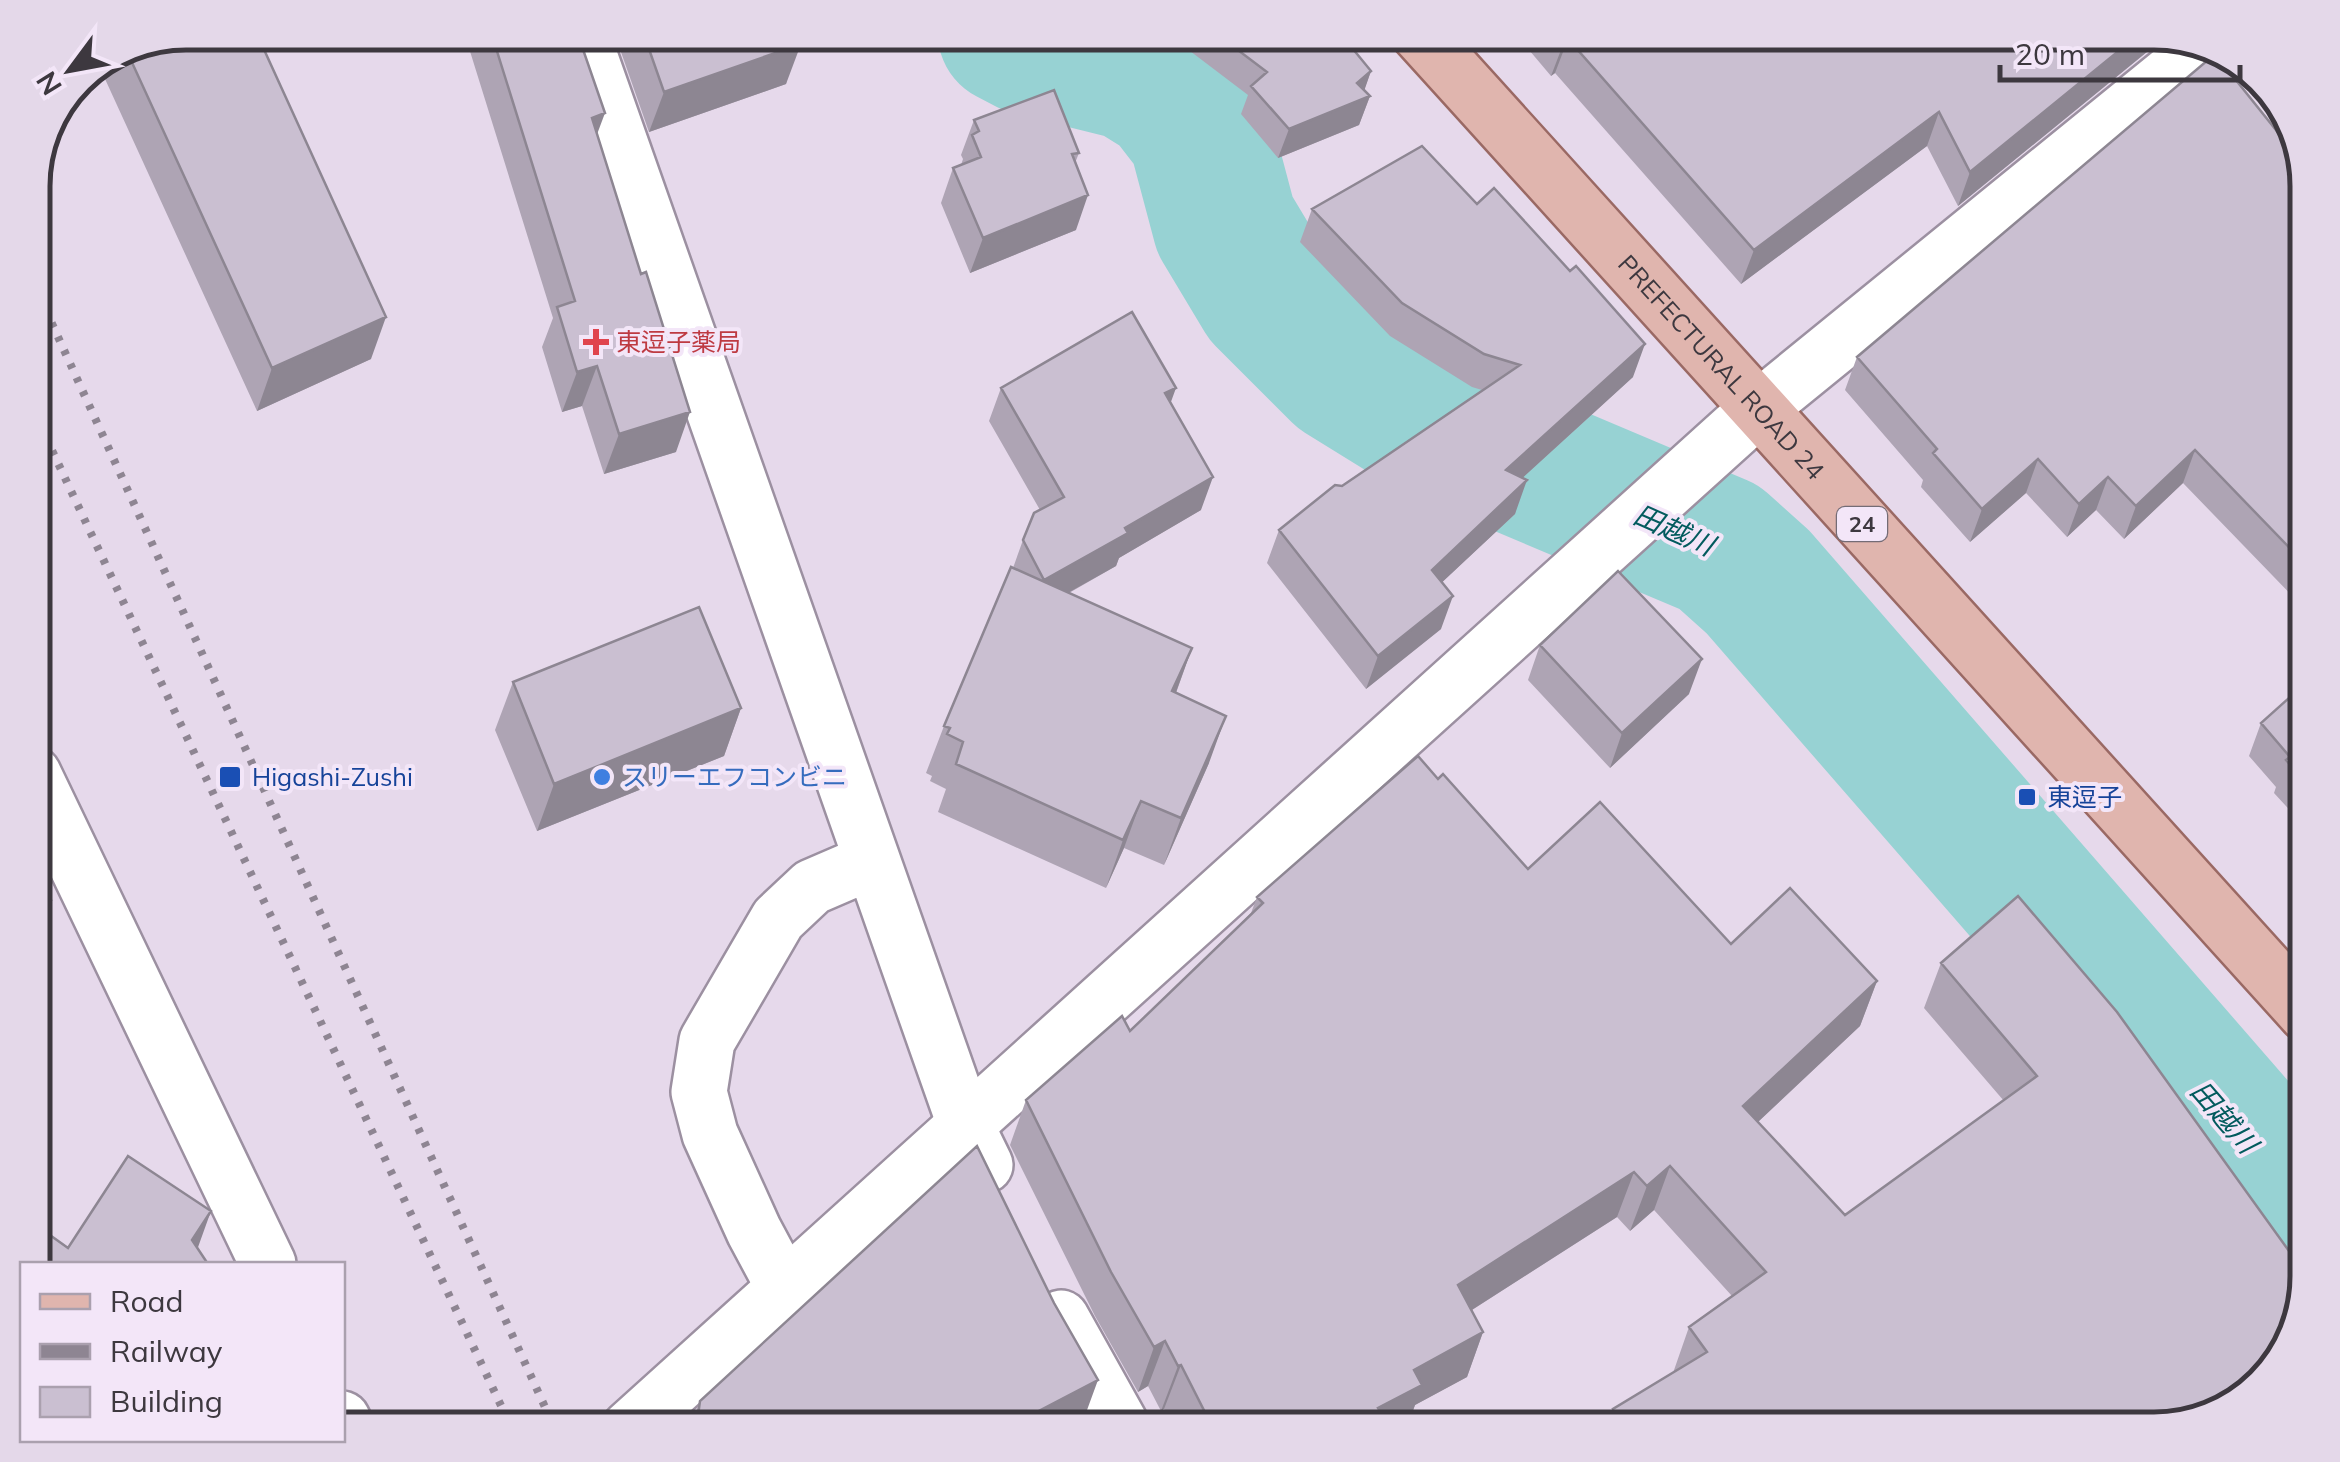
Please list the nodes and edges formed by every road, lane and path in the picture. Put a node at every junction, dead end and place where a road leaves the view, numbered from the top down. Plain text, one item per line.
1 (587, 50) edge
2 (1434, 50) edge
3 (2193, 56) edge
4 (1758, 410) junction
5 (50, 809) edge
6 (870, 862) junction
7 (2290, 994) edge
8 (965, 1124) junction
9 (1008, 1210) edge
10 (267, 1262) edge
11 (1042, 1279) edge
12 (784, 1287) junction
13 (649, 1412) edge
14 (1113, 1412) edge

1 - 6 street
2 - 4 main road, PREFECTURAL ROAD 24 / 24
3 - 4 street
4 - 7 main road, PREFECTURAL ROAD 24 / 24
4 - 8 street
5 - 10 street
6 - 8 street
6 - 12 street
8 - 9 street
8 - 12 street
11 - 14 street
12 - 13 street

